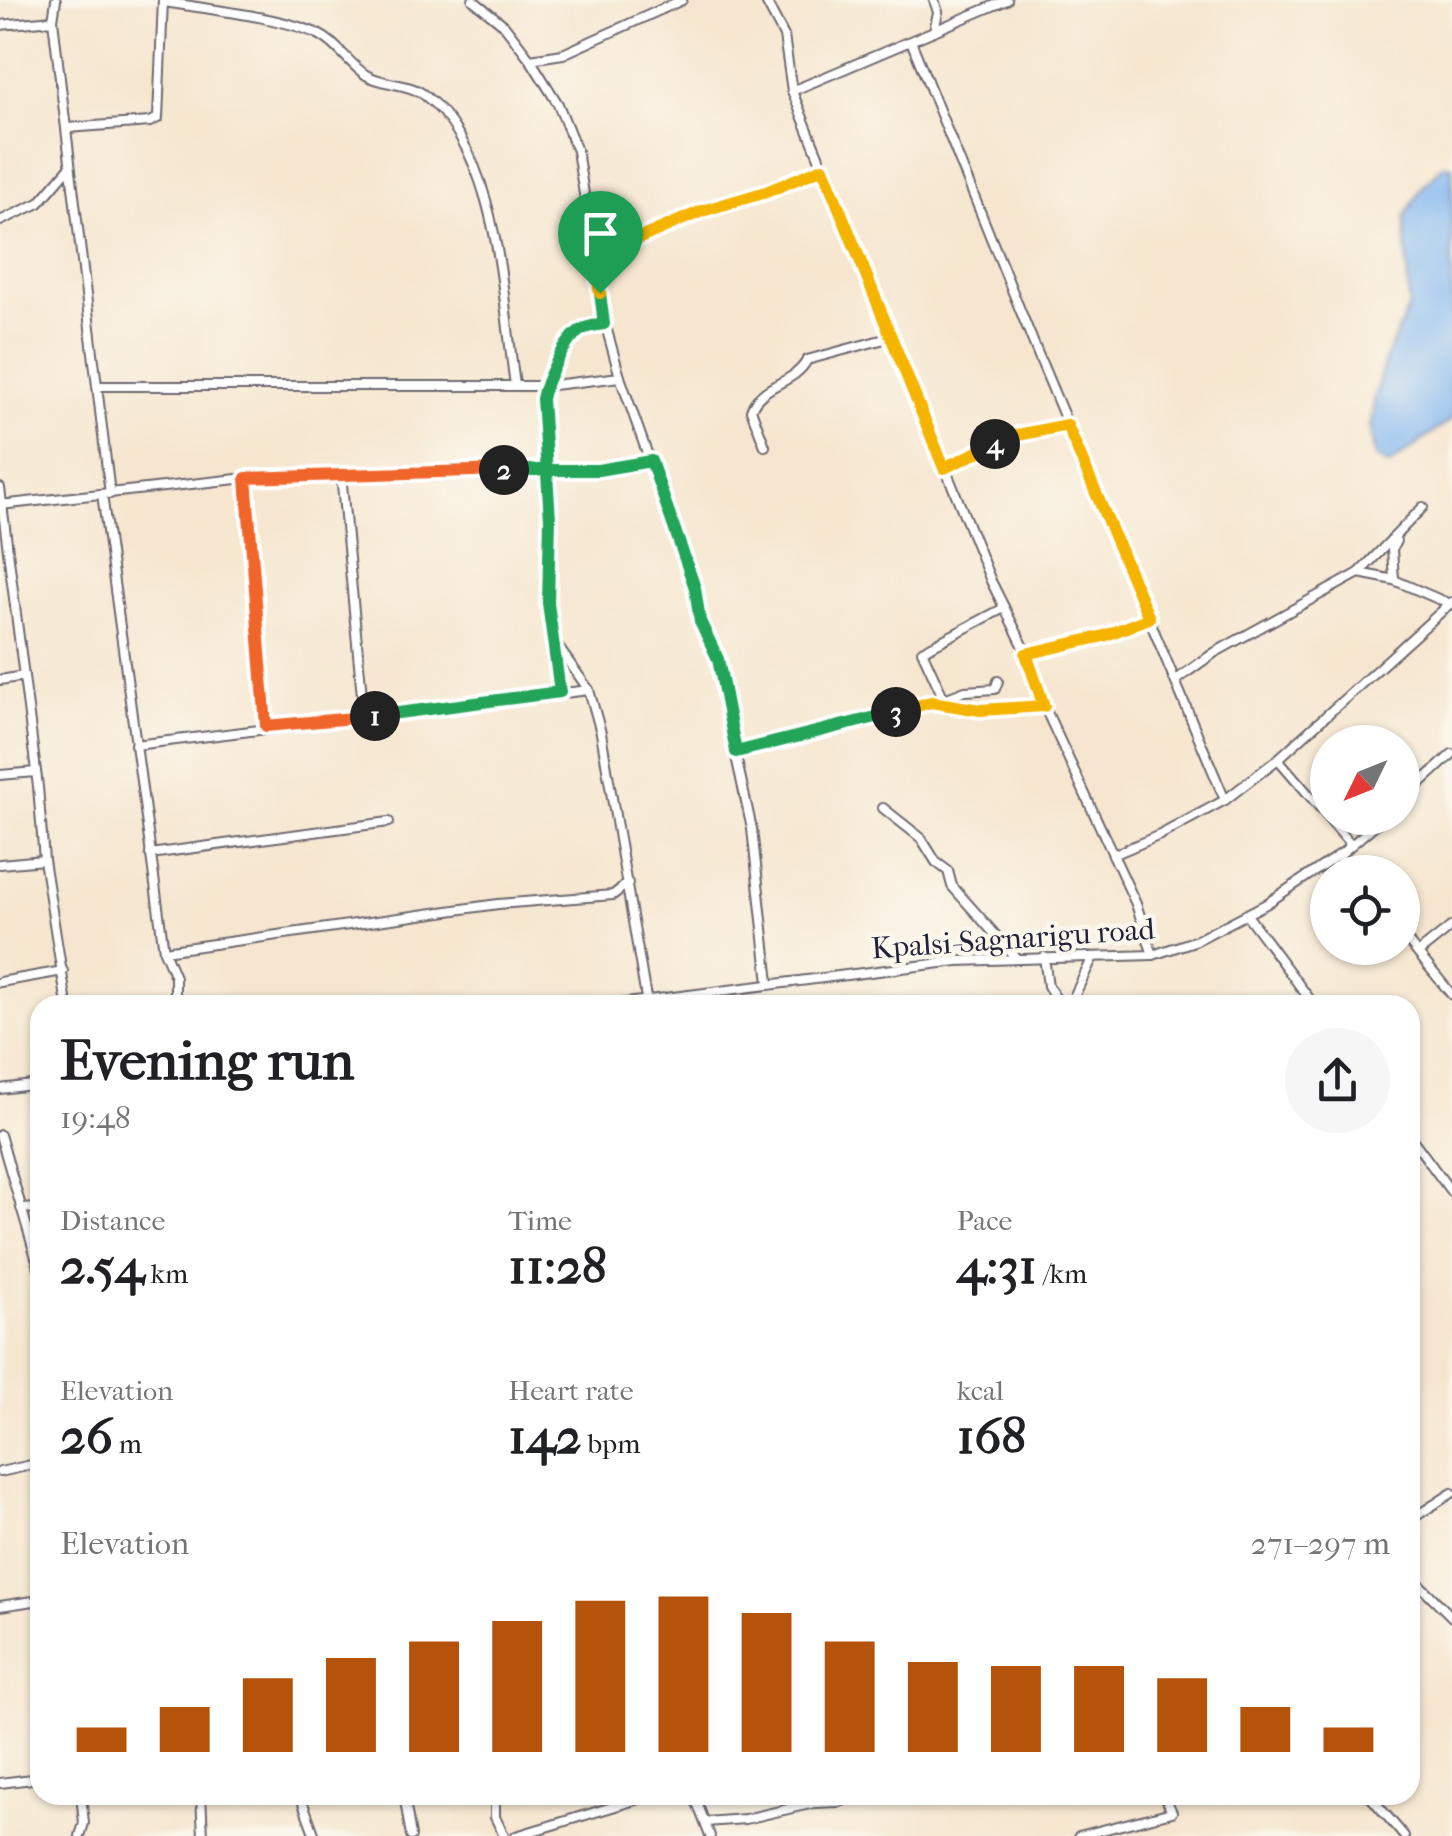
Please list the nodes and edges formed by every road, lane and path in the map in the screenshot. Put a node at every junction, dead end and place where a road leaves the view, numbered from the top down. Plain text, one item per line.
1 (56, 0) edge
2 (473, 0) edge
3 (682, 0) edge
4 (764, 0) edge
5 (934, 0) edge
6 (1008, 0) edge
7 (164, 1) edge
8 (53, 20) junction
9 (0, 25) edge
10 (934, 31) junction
11 (911, 42) junction
12 (530, 59) junction
13 (792, 90) junction
14 (67, 128) junction
15 (70, 167) junction
16 (823, 168) junction
17 (0, 221) edge
18 (594, 258) junction
19 (604, 324) junction
20 (892, 337) junction
21 (620, 377) junction
22 (515, 385) junction
23 (98, 386) junction
24 (545, 386) junction
25 (1067, 425) junction
26 (764, 446) dead end
27 (651, 461) junction
28 (944, 468) junction
29 (546, 470) junction
30 (342, 474) junction
31 (246, 478) junction
32 (0, 488) edge
33 (106, 494) junction
34 (1, 505) edge
35 (1423, 507) dead end
36 (1400, 532) junction
37 (1359, 573) junction
38 (1394, 580) junction
39 (14, 598) junction
40 (0, 600) edge
41 (1451, 603) edge
42 (1004, 608) junction
43 (1149, 618) junction
44 (555, 643) junction
45 (1026, 654) junction
46 (24, 676) junction
47 (0, 680) edge
48 (1176, 680) junction
49 (998, 681) dead end
50 (588, 690) junction
51 (560, 692) junction
52 (1044, 706) junction
53 (364, 718) junction
54 (266, 726) junction
55 (134, 745) junction
56 (736, 752) junction
57 (1452, 754) edge
58 (1278, 759) junction
59 (36, 772) junction
60 (0, 775) edge
61 (1420, 783) edge
62 (1310, 796) edge
63 (1225, 800) junction
64 (883, 808) dead end
65 (388, 822) dead end
66 (1343, 835) edge
67 (1363, 835) edge
68 (1351, 845) junction
69 (150, 854) junction
70 (1113, 855) junction
71 (1339, 855) edge
72 (44, 860) junction
73 (0, 864) edge
74 (1310, 874) edge
75 (628, 882) junction
76 (614, 895) junction
77 (629, 904) junction
78 (1248, 915) junction
79 (1452, 926) edge
80 (164, 951) junction
81 (1420, 951) edge
82 (1154, 955) junction
83 (1420, 955) edge
84 (1044, 957) junction
85 (1016, 958) junction
86 (1092, 959) junction
87 (63, 972) junction
88 (0, 982) edge
89 (769, 983) junction
90 (1452, 994) edge
91 (66, 995) edge
92 (175, 995) edge
93 (639, 995) edge
94 (683, 995) edge
95 (1054, 995) edge
96 (1075, 995) edge
97 (1307, 995) edge
98 (30, 1085) edge
99 (0, 1089) edge
100 (0, 1135) edge
101 (1420, 1150) edge
102 (1452, 1193) edge
103 (22, 1208) junction
104 (30, 1208) edge
105 (30, 1236) edge
106 (30, 1465) edge
107 (0, 1472) edge
108 (1452, 1493) edge
109 (1420, 1514) edge
110 (1420, 1585) edge
111 (30, 1602) edge
112 (0, 1606) edge
113 (1452, 1617) edge
114 (30, 1779) edge
115 (0, 1783) edge
116 (82, 1805) edge
117 (201, 1805) edge
118 (304, 1805) edge
119 (406, 1805) edge
120 (495, 1805) edge
121 (619, 1805) edge
122 (698, 1805) edge
123 (805, 1805) edge
124 (1169, 1805) edge
125 (1378, 1805) edge
126 (705, 1822) junction
127 (80, 1836) edge
128 (203, 1836) edge
129 (316, 1836) edge
130 (411, 1836) edge
131 (504, 1836) edge
132 (516, 1836) edge
133 (710, 1836) edge
134 (1079, 1836) edge
135 (1404, 1836) edge

1 - 8 street
2 - 12 street
3 - 12 street
4 - 13 street
5 - 10 street
6 - 10 street
7 - 14 street
7 - 22 street
8 - 9 street
8 - 14 street
10 - 11 street
11 - 13 street
11 - 25 street
12 - 18 street
13 - 16 street
14 - 15 street
15 - 17 street
15 - 23 street
16 - 18 street
16 - 20 street
18 - 19 street
19 - 21 street
19 - 24 street
20 - 26 street
20 - 28 street
21 - 24 street
21 - 27 street
22 - 23 street
22 - 24 street
23 - 33 street
24 - 29 street
25 - 28 street
25 - 43 street
27 - 29 street
27 - 56 street
28 - 42 street
29 - 30 street
29 - 44 street
30 - 31 street
30 - 53 street
31 - 33 street
31 - 54 street
32 - 34 street
33 - 34 street
33 - 55 street
34 - 39 street
35 - 36 street
36 - 37 street
36 - 38 street
37 - 38 street
37 - 48 street
38 - 41 street
39 - 40 street
39 - 46 street
41 - 58 street
42 - 45 street
42 - 49 street
43 - 45 street
43 - 48 street
44 - 50 street
44 - 51 street
45 - 52 street
46 - 47 street
46 - 59 street
48 - 63 street
50 - 51 street
50 - 75 street
51 - 53 street
52 - 56 street
52 - 70 street
53 - 54 street
54 - 55 street
55 - 69 street
56 - 89 street
57 - 61 street
58 - 62 street
58 - 63 street
59 - 60 street
59 - 72 street
63 - 70 street
64 - 85 street
65 - 69 street
66 - 68 street
67 - 68 street, Kpalsi-Sagnarigu road
68 - 71 street, Kpalsi-Sagnarigu road
69 - 80 street
70 - 82 street
72 - 73 street
72 - 87 street
74 - 78 street, Kpalsi-Sagnarigu road
75 - 76 street
75 - 77 street
76 - 77 street
76 - 80 street
77 - 93 street
78 - 82 street, Kpalsi-Sagnarigu road
78 - 97 street
79 - 81 street
80 - 92 street
82 - 86 street, Kpalsi-Sagnarigu road
83 - 90 street
84 - 85 street, Kpalsi-Sagnarigu road
84 - 86 street, Kpalsi-Sagnarigu road
84 - 95 street
85 - 89 street, Kpalsi-Sagnarigu road
86 - 96 street
87 - 88 street
87 - 91 street
89 - 94 street, Kpalsi-Sagnarigu road
98 - 99 street
100 - 103 street
101 - 102 street
103 - 104 street
103 - 105 street
106 - 107 street
108 - 109 street
110 - 113 street
111 - 112 street
114 - 115 street
116 - 127 street
117 - 128 street
118 - 129 street
119 - 130 street
120 - 131 street
121 - 132 street
122 - 126 street
123 - 126 street
124 - 134 street
125 - 135 street
126 - 133 street

